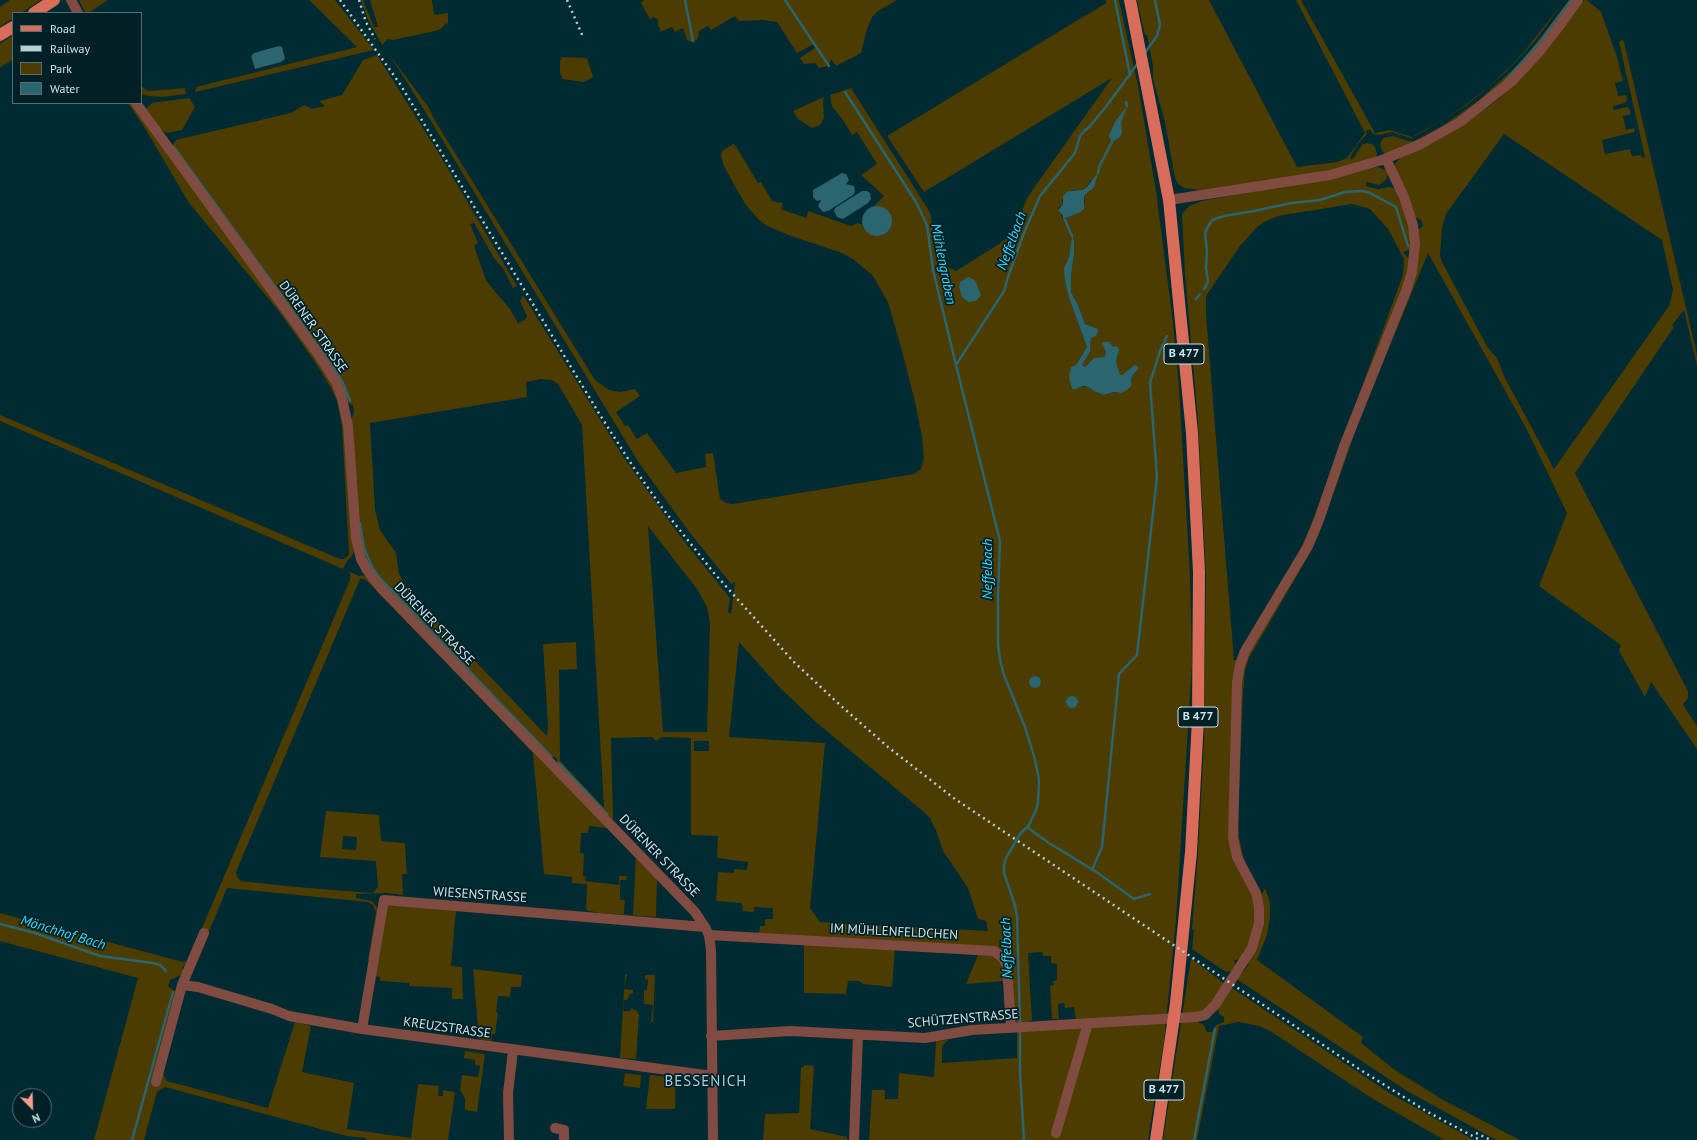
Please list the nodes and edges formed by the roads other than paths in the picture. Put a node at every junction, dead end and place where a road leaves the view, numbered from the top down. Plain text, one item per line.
1 (71, 0) edge
2 (1130, 0) edge
3 (1578, 0) edge
4 (53, 1) edge
5 (36, 12) edge
6 (77, 12) edge
7 (12, 28) edge
8 (0, 35) edge
9 (137, 104) edge
10 (1386, 159) junction
11 (1169, 200) junction
12 (707, 931) junction
13 (204, 933) dead end
14 (182, 985) junction
15 (1088, 1023) junction
16 (1018, 1027) junction
17 (362, 1029) junction
18 (858, 1035) junction
19 (711, 1036) junction
20 (513, 1050) junction
21 (713, 1076) junction
22 (156, 1082) dead end
23 (555, 1128) dead end
24 (1056, 1133) dead end
25 (509, 1140) edge
26 (564, 1140) edge
27 (713, 1140) edge
28 (854, 1140) edge
29 (1156, 1140) edge

1 - 6 street
2 - 11 main road, B 477
3 - 10 street
4 - 5 main road
7 - 8 main road
9 - 12 street, DÜRENER STRASSE
10 - 11 street
10 - 15 street, SCHÜTZENSTRASSE
11 - 29 main road, B 477
12 - 16 street, IM MÜHLENFELDCHEN
12 - 17 street, WIESENSTRASSE
12 - 19 street, DÜRENER STRASSE
13 - 14 street
14 - 17 street, KREUZSTRASSE
14 - 22 street
15 - 16 street, SCHÜTZENSTRASSE
15 - 24 street
16 - 18 street, SCHÜTZENSTRASSE
17 - 20 street, KREUZSTRASSE
18 - 19 street, SCHÜTZENSTRASSE
18 - 28 street
19 - 21 street, DÜRENER STRASSE
20 - 21 street, KREUZSTRASSE
20 - 25 street
21 - 27 street, DÜRENER STRASSE
23 - 26 street

